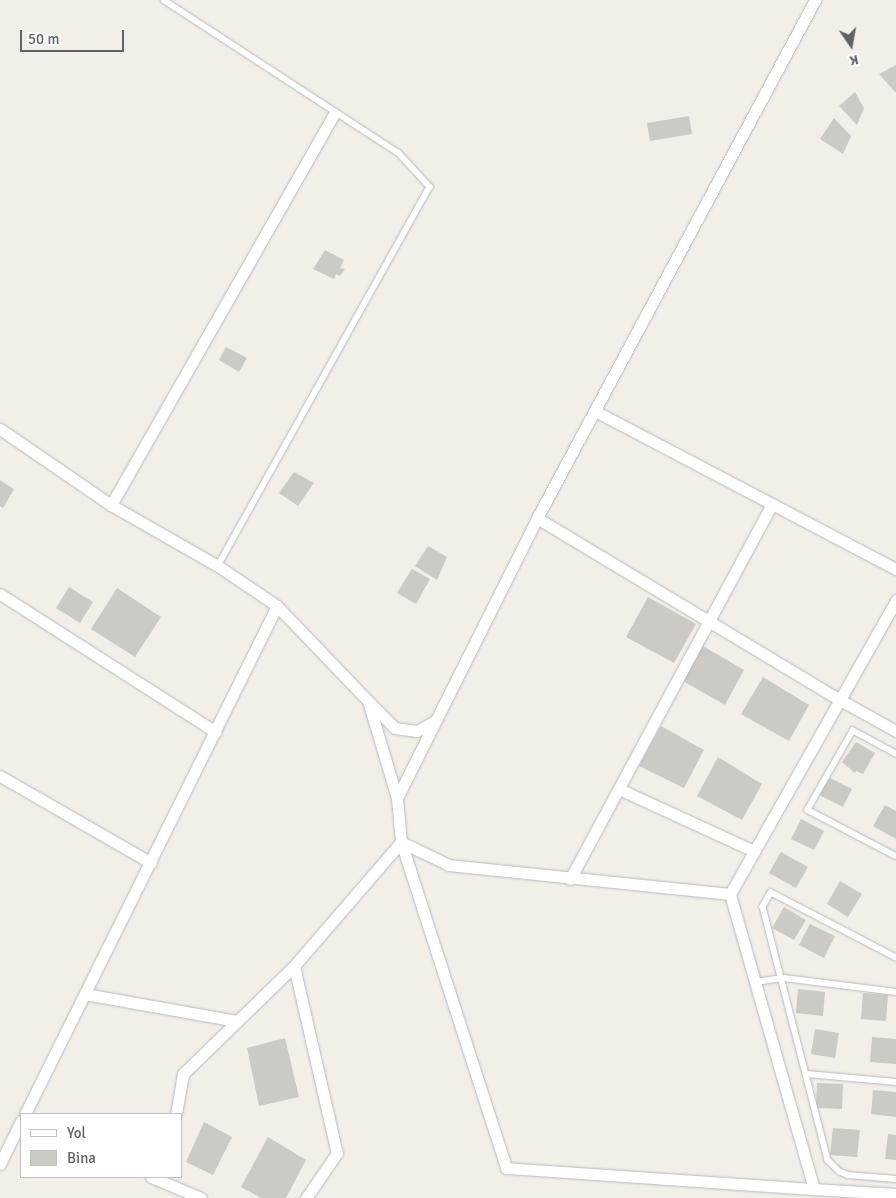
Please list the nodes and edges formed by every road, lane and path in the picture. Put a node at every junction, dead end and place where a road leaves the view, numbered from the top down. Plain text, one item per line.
1 (164, 0) edge
2 (815, 0) edge
3 (334, 114) junction
4 (595, 411) junction
5 (0, 429) edge
6 (772, 504) junction
7 (111, 505) junction
8 (537, 518) junction
9 (218, 566) junction
10 (896, 569) edge
11 (0, 594) edge
12 (896, 600) edge
13 (277, 606) junction
14 (709, 621) junction
15 (840, 700) junction
16 (368, 701) junction
17 (436, 721) junction
18 (896, 731) edge
19 (216, 732) junction
20 (896, 754) edge
21 (0, 776) edge
22 (619, 789) junction
23 (397, 798) junction
24 (401, 842) junction
25 (754, 851) junction
26 (896, 856) edge
27 (150, 863) junction
28 (570, 879) junction
29 (730, 894) junction
30 (896, 958) edge
31 (294, 966) junction
32 (784, 978) junction
33 (755, 982) junction
34 (896, 992) edge
35 (85, 994) junction
36 (237, 1021) junction
37 (807, 1074) junction
38 (896, 1082) edge
39 (26, 1113) edge
40 (176, 1113) edge
41 (20, 1123) edge
42 (0, 1164) edge
43 (164, 1179) edge
44 (896, 1179) edge
45 (814, 1189) junction
46 (896, 1194) edge
47 (201, 1198) edge
48 (306, 1198) edge

1 - 3 lane
2 - 4 street
3 - 7 street
3 - 9 lane
4 - 6 street
4 - 8 street
5 - 7 street
6 - 10 street
6 - 14 street
7 - 9 street
8 - 14 street
8 - 17 street
9 - 13 street
11 - 19 street
12 - 15 street
13 - 16 street
13 - 19 street
14 - 15 street
14 - 22 street
15 - 18 street
15 - 25 street
16 - 17 street
16 - 23 street
17 - 23 street
19 - 27 street
20 - 26 lane
21 - 27 street
22 - 25 street
22 - 28 street
23 - 24 street
24 - 28 street
24 - 31 street
24 - 45 street
25 - 29 street
27 - 35 street
28 - 29 street
29 - 33 street
30 - 32 lane
31 - 36 street
31 - 48 street
32 - 33 lane
32 - 34 lane
32 - 37 lane
33 - 45 street
35 - 36 street
35 - 39 street
36 - 40 street
37 - 38 lane
37 - 44 lane
41 - 42 street
43 - 47 street
45 - 46 street

